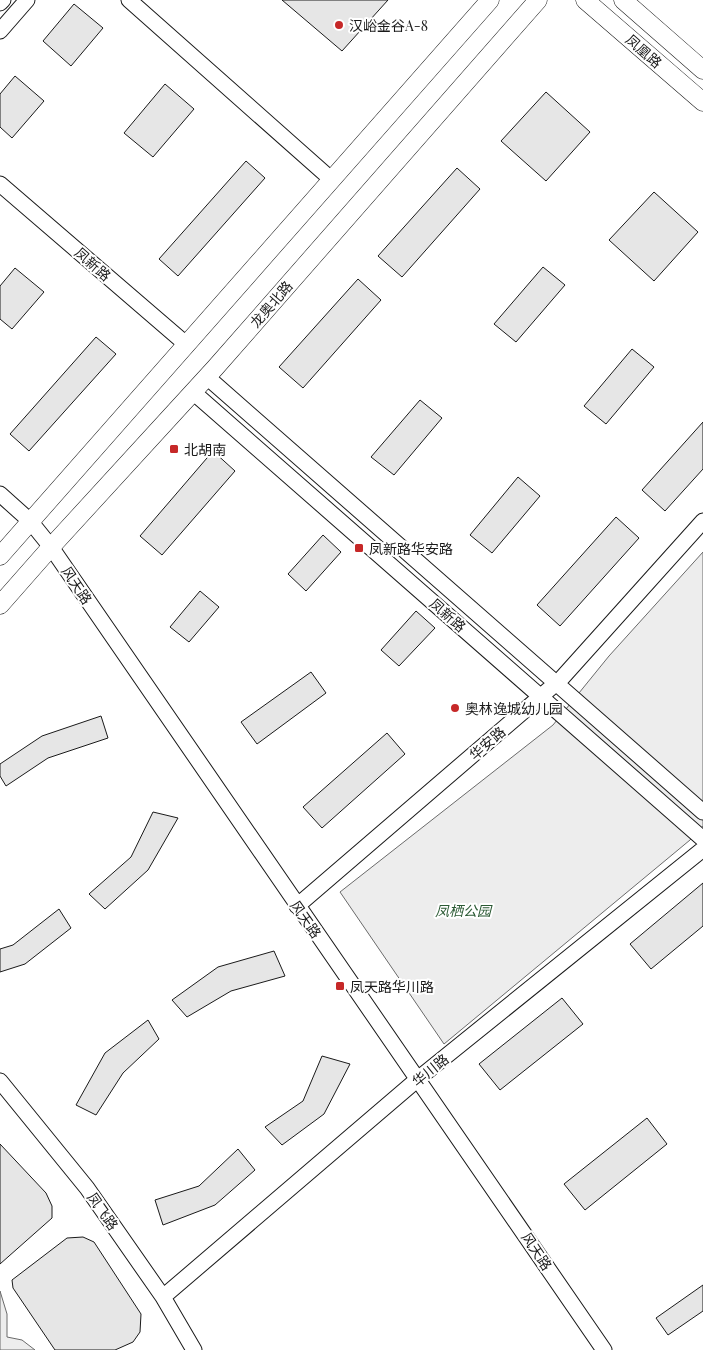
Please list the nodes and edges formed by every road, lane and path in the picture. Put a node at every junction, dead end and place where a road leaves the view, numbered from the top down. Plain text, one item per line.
1 (3, 0) edge
2 (27, 0) edge
3 (129, 0) edge
4 (490, 0) edge
5 (538, 0) edge
6 (585, 0) edge
7 (623, 0) edge
8 (0, 3) edge
9 (0, 31) edge
10 (703, 70) edge
11 (703, 102) edge
12 (332, 180) junction
13 (0, 184) edge
14 (187, 345) junction
15 (207, 376) junction
16 (193, 392) junction
17 (0, 494) edge
18 (30, 520) junction
19 (703, 521) edge
20 (50, 547) junction
21 (0, 556) edge
22 (0, 605) edge
23 (556, 683) junction
24 (541, 697) junction
25 (703, 812) edge
26 (703, 839) edge
27 (703, 849) edge
28 (297, 906) junction
29 (419, 1078) junction
30 (0, 1081) edge
31 (162, 1297) junction
32 (194, 1350) edge
33 (604, 1350) edge

1 - 8 street
2 - 9 street
3 - 12 street
4 - 12 main road
5 - 15 main road, 龙奥北路
6 - 11 main road, 凤凰路
7 - 10 main road, 凤凰路
12 - 14 main road
13 - 14 street, 凤新路
14 - 18 main road
15 - 16 main road, 龙奥北路
15 - 23 street
16 - 20 main road, 龙奥北路
16 - 24 street, 凤新路
17 - 18 street, 风天路
18 - 20 street, 风天路
18 - 21 main road
19 - 23 street, 华安路
20 - 22 main road, 龙奥北路
20 - 28 street, 风天路
23 - 24 street, 华安路
23 - 25 street
24 - 26 street, 凤新路
24 - 28 street, 华安路
27 - 29 street, 华川路
28 - 29 street, 风天路
29 - 31 street, 华川路
29 - 33 street, 风天路
30 - 31 street, 凤飞路
31 - 32 street, 凤飞路

